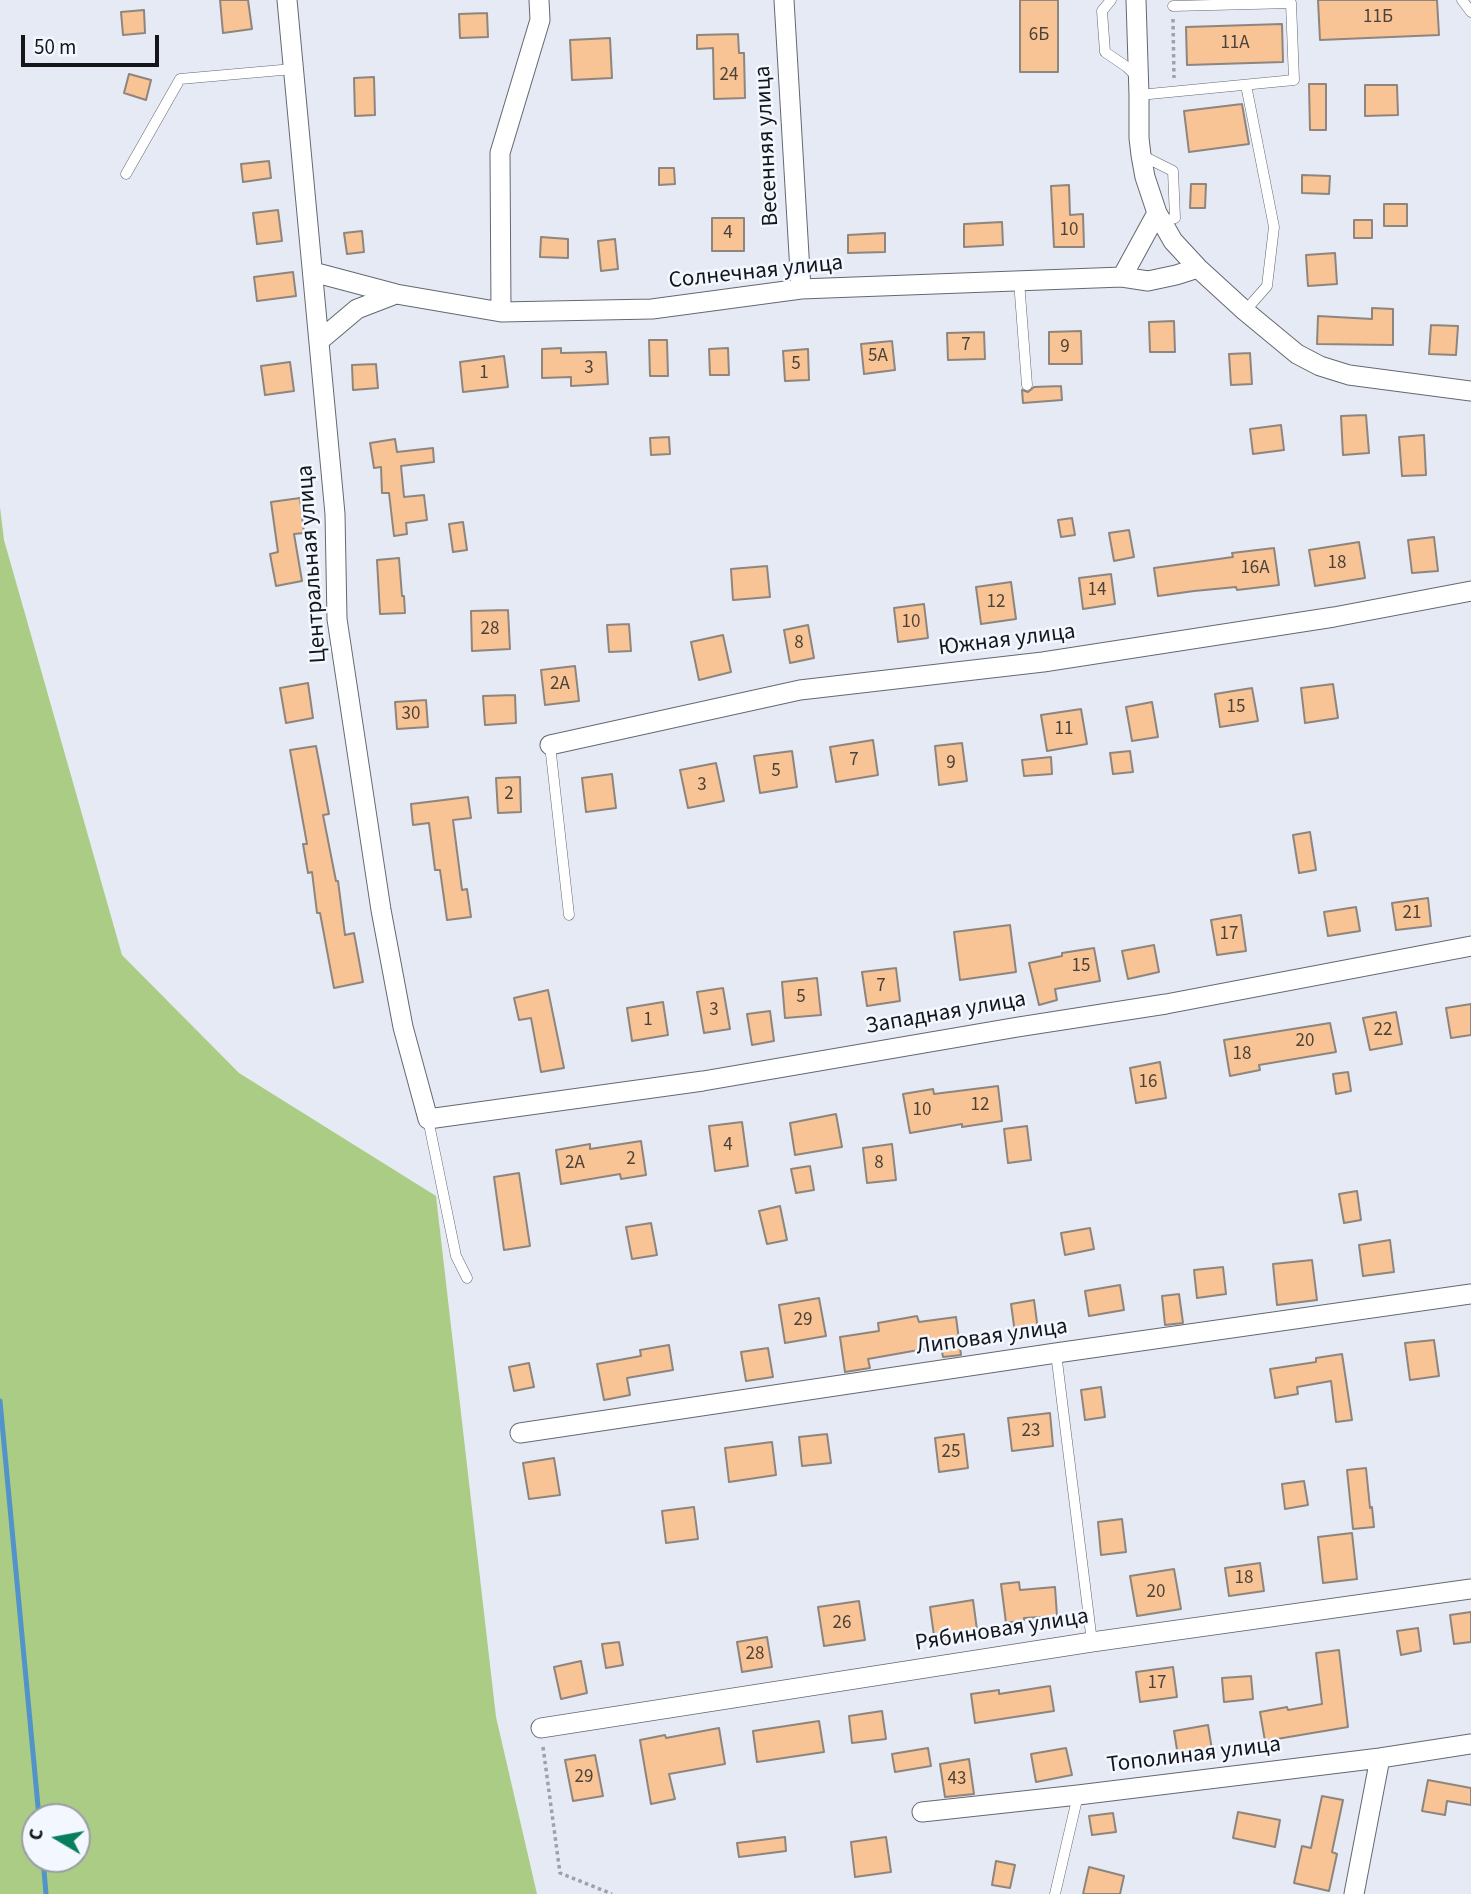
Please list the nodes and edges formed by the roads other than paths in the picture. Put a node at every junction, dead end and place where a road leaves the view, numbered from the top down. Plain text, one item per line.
1 (287, 0) edge
2 (539, 0) edge
3 (784, 0) edge
4 (1111, 0) edge
5 (1136, 0) edge
6 (1462, 0) edge
7 (1173, 6) road end
8 (1471, 12) edge
9 (293, 69) junction
10 (1246, 85) junction
11 (1138, 87) junction
12 (1142, 155) junction
13 (126, 174) dead end
14 (1159, 218) junction
15 (1198, 268) junction
16 (313, 272) junction
17 (1122, 277) junction
18 (1019, 281) junction
19 (801, 289) junction
20 (396, 294) junction
21 (1245, 310) junction
22 (501, 312) junction
23 (319, 341) junction
24 (1027, 384) dead end
25 (1471, 391) edge
26 (1471, 591) edge
27 (550, 745) joint
28 (569, 915) dead end
29 (1471, 946) edge
30 (428, 1119) junction
31 (467, 1278) dead end
32 (1471, 1294) edge
33 (1056, 1353) junction
34 (520, 1433) dead end
35 (1471, 1589) edge
36 (1092, 1642) junction
37 (541, 1728) road end
38 (1471, 1744) edge
39 (1380, 1758) junction
40 (1078, 1795) junction
41 (922, 1812) dead end
42 (1055, 1894) edge
43 (1354, 1894) edge

1 - 9 street, Центральная улица
2 - 22 street
3 - 19 street, Весенняя улица
4 - 11 lane
5 - 11 street
6 - 8 lane
7 - 10 lane
9 - 13 lane
9 - 16 street, Центральная улица
10 - 11 lane
10 - 21 lane
11 - 12 street
12 - 14 street
12 - 14 lane
14 - 15 street
14 - 17 street
15 - 17 street, Солнечная улица
15 - 21 street
16 - 20 street, Солнечная улица
16 - 23 street, Центральная улица
17 - 18 street, Солнечная улица
18 - 19 street, Солнечная улица
18 - 24 lane
19 - 22 street, Солнечная улица
20 - 22 street, Солнечная улица
20 - 23 street
21 - 25 street
23 - 30 street, Центральная улица
26 - 27 street, Южная улица
27 - 28 lane
29 - 30 street, Западная улица
30 - 31 lane
32 - 33 street, Липовая улица
33 - 34 street, Липовая улица
33 - 36 lane
35 - 36 street, Рябиновая улица
36 - 37 street, Рябиновая улица
38 - 39 street, Тополиная улица
39 - 40 street, Тополиная улица
39 - 43 street
40 - 41 street, Тополиная улица
40 - 42 lane

